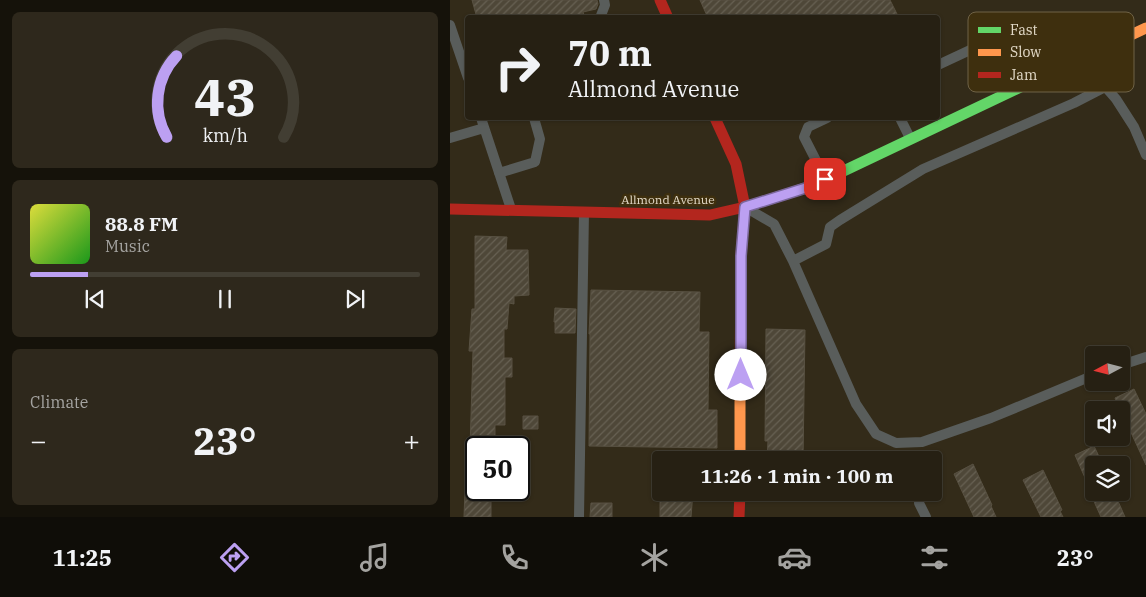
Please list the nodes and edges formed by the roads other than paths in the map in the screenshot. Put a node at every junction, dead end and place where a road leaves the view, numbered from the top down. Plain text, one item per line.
1 (604, 0) edge
2 (660, 0) edge
3 (601, 15) edge
4 (667, 15) edge
5 (450, 25) edge
6 (1146, 28) edge
7 (1134, 34) edge
8 (968, 51) edge
9 (465, 64) edge
10 (940, 64) edge
11 (1008, 92) edge
12 (1095, 92) edge
13 (1110, 92) edge
14 (482, 120) edge
15 (535, 120) edge
16 (716, 120) edge
17 (823, 120) edge
18 (901, 120) edge
19 (484, 128) junction
20 (450, 138) edge
21 (910, 138) junction
22 (1146, 155) edge
23 (499, 173) junction
24 (825, 179) junction
25 (745, 207) junction
26 (450, 209) edge
27 (511, 210) junction
28 (584, 211) junction
29 (793, 261) junction
30 (1146, 356) edge
31 (1130, 362) edge
32 (1085, 379) edge
33 (740, 451) edge
34 (740, 501) edge
35 (919, 502) dead end
36 (579, 517) edge
37 (739, 517) edge
38 (926, 517) edge

1 - 3 lane
2 - 4 street
5 - 9 lane
6 - 7 street, Allmond Avenue
8 - 10 lane
11 - 21 street, Allmond Avenue
12 - 29 lane
13 - 22 lane
14 - 19 lane
15 - 23 lane
16 - 25 street
17 - 24 lane
18 - 21 lane
19 - 20 lane
19 - 23 lane
21 - 24 street, Allmond Avenue
23 - 27 lane
24 - 25 street, Allmond Avenue
25 - 28 street, Allmond Avenue
25 - 29 lane
25 - 33 street
26 - 27 street, Allmond Avenue
27 - 28 street, Allmond Avenue
28 - 36 lane
29 - 32 lane
30 - 31 lane
34 - 37 street
35 - 38 lane

